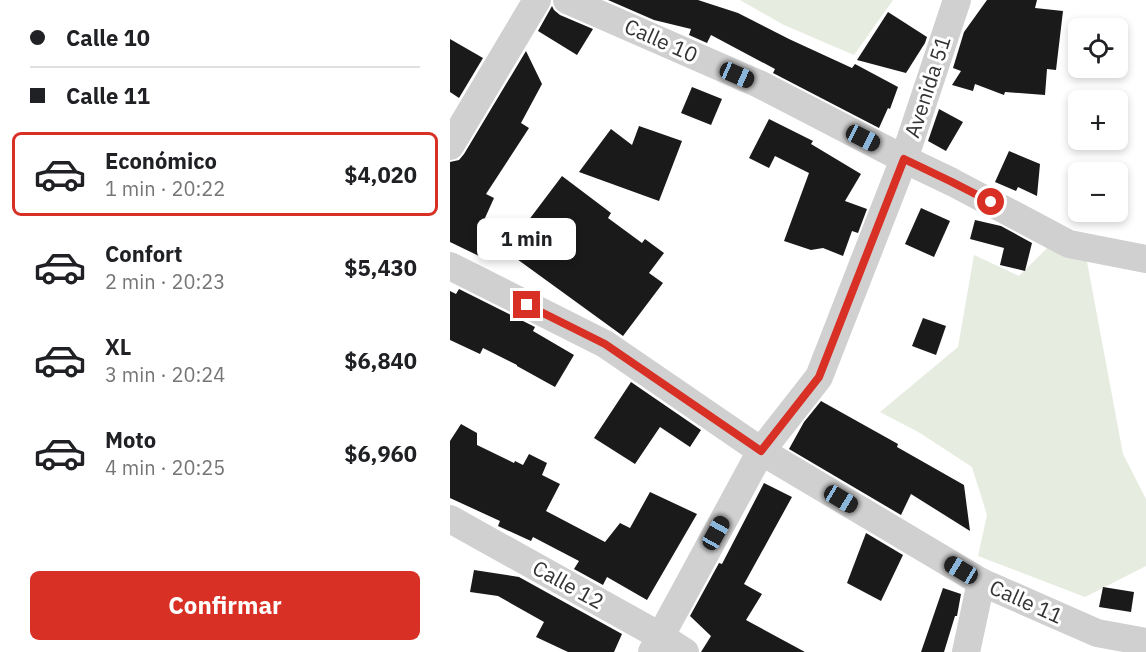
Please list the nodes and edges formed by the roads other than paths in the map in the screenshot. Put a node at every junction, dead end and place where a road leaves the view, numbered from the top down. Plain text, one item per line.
1 (537, 0) edge
2 (567, 0) edge
3 (957, 0) edge
4 (450, 147) edge
5 (904, 159) junction
6 (1146, 259) edge
7 (450, 266) edge
8 (761, 451) junction
9 (450, 519) edge
10 (981, 582) junction
11 (1146, 642) edge
12 (656, 644) edge
13 (685, 652) edge
14 (966, 652) edge

1 - 4 street
2 - 5 street, Calle 10
3 - 5 street, Avenida 51
5 - 6 street, Calle 10
5 - 8 street, Avenida 51
7 - 8 street, Calle 11
8 - 10 street, Calle 11
8 - 12 street, Avenida 51
9 - 12 street, Calle 12
10 - 11 street, Calle 11
10 - 14 street
12 - 13 street, Calle 12

